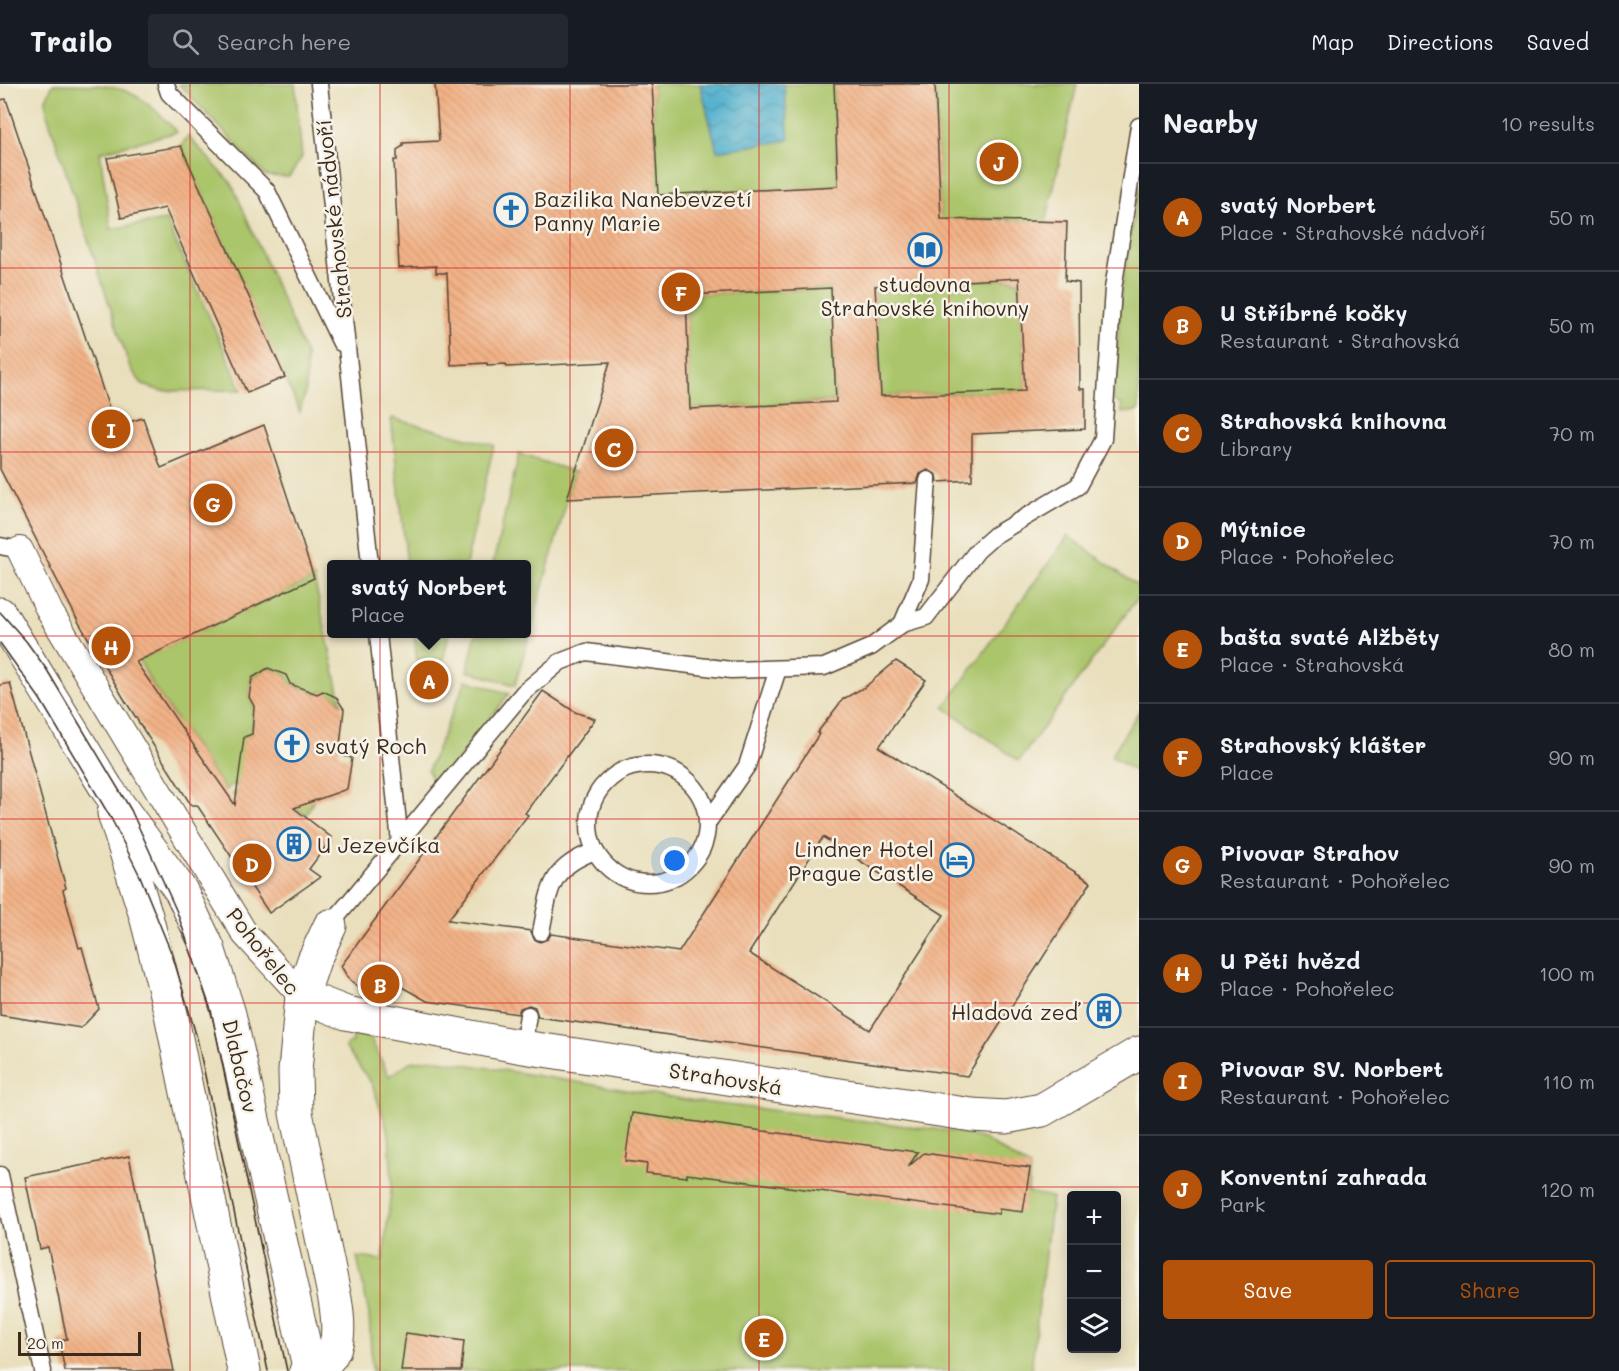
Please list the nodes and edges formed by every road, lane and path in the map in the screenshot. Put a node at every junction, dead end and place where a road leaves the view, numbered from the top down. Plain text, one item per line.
1 (166, 84) edge
2 (319, 84) edge
3 (1139, 126) edge
4 (347, 355) junction
5 (928, 480) dead end
6 (10, 548) edge
7 (370, 560) edge
8 (0, 614) edge
9 (902, 624) junction
10 (379, 638) edge
11 (0, 639) edge
12 (30, 665) junction
13 (778, 669) junction
14 (107, 789) junction
15 (708, 822) junction
16 (400, 842) junction
17 (595, 850) junction
18 (333, 922) joint
19 (541, 932) dead end
20 (302, 996) junction
21 (528, 1015) dead end
22 (523, 1047) junction
23 (1139, 1053) edge
24 (0, 1175) edge
25 (43, 1371) edge
26 (243, 1371) edge
27 (309, 1371) edge

1 - 4 lane, Strahovské nádvoří
2 - 4 lane, Strahovské nádvoří
3 - 9 lane
4 - 7 lane, Strahovské nádvoří
5 - 9 lane
6 - 20 street, Pohořelec
8 - 12 main road, Dlabačov
9 - 13 lane
10 - 16 lane
11 - 12 main road
12 - 14 main road, Dlabačov
13 - 15 lane
13 - 16 lane
14 - 26 main road, Dlabačov
14 - 27 main road, Dlabačov
15 - 17 lane
15 - 17 lane
16 - 18 lane
17 - 19 lane
18 - 20 main road
20 - 22 main road, Strahovská
20 - 27 main road, Pohořelec
21 - 22 lane
22 - 23 main road, Strahovská
24 - 25 lane

